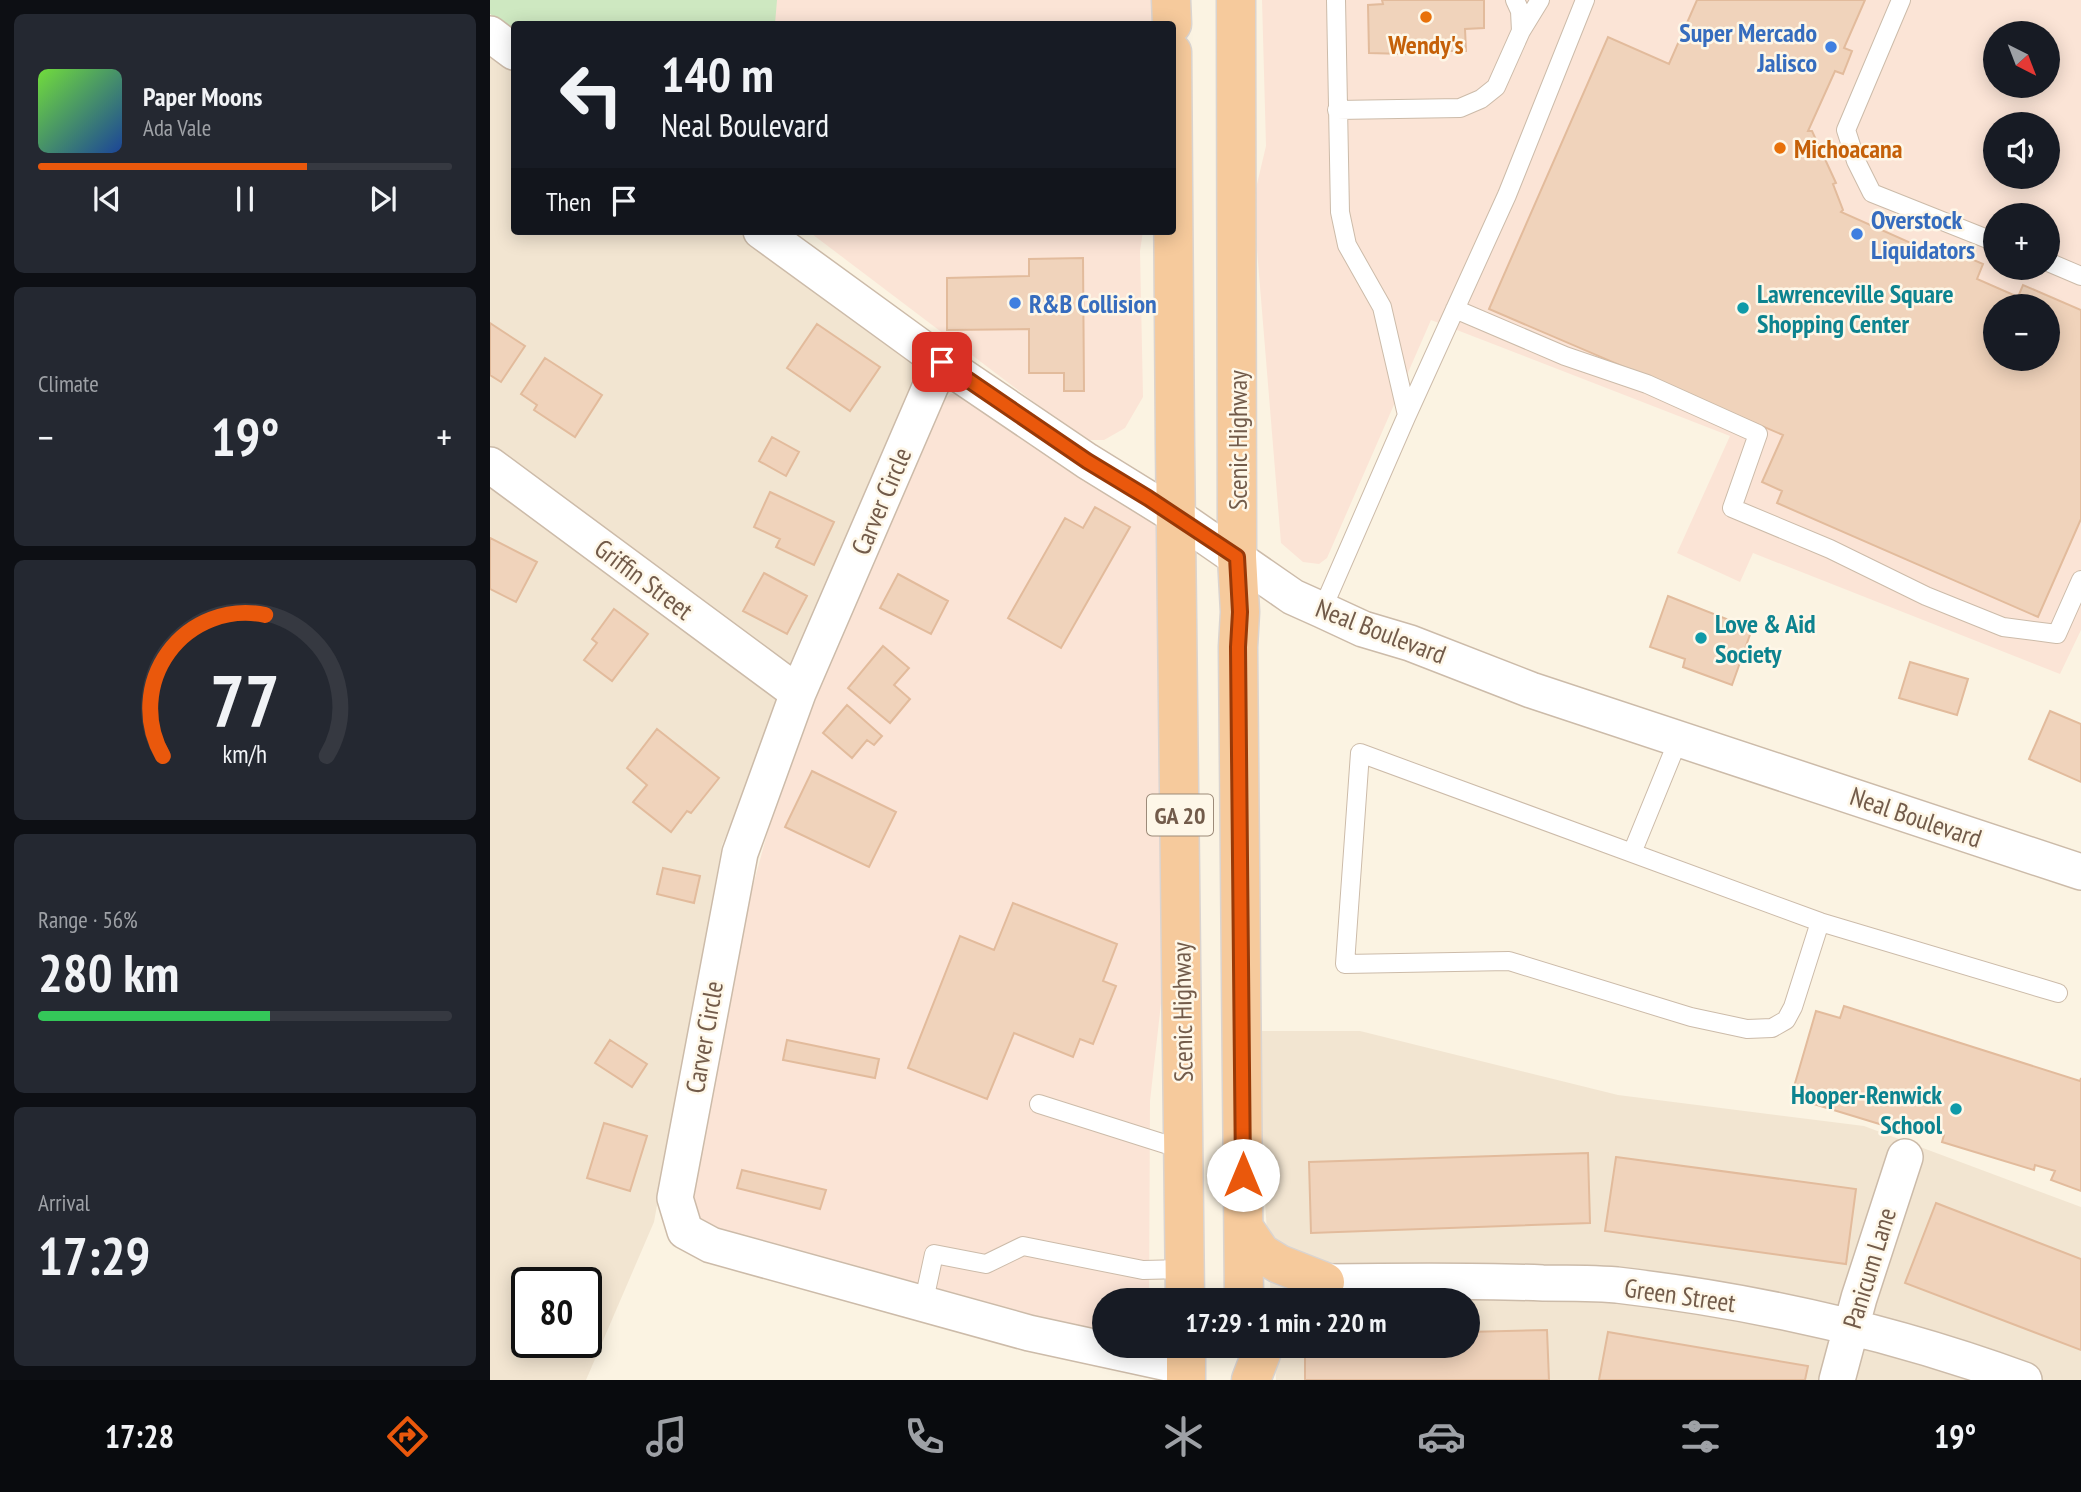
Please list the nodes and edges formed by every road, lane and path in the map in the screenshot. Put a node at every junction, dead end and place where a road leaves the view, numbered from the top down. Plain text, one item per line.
1 (1171, 0) edge
2 (1236, 0) edge
3 (1336, 0) edge
4 (1515, 0) edge
5 (1540, 0) edge
6 (1585, 0) edge
7 (1901, 0) edge
8 (1172, 21) edge
9 (1521, 31) junction
10 (490, 34) edge
11 (511, 50) edge
12 (1337, 110) junction
13 (767, 235) edge
14 (1174, 235) edge
15 (1983, 237) edge
16 (2060, 267) edge
17 (2081, 276) edge
18 (1455, 309) junction
19 (942, 362) junction
20 (1407, 415) junction
21 (490, 465) edge
22 (1176, 516) junction
23 (1237, 557) junction
24 (2081, 580) edge
25 (1322, 610) junction
26 (798, 693) junction
27 (1679, 738) junction
28 (1632, 853) junction
29 (2081, 872) edge
30 (1820, 922) junction
31 (2058, 993) dead end
32 (1039, 1104) dead end
33 (1184, 1150) junction
34 (1905, 1157) dead end
35 (1244, 1228) junction
36 (1185, 1284) edge
37 (1244, 1288) edge
38 (1306, 1288) edge
39 (1368, 1288) edge
40 (923, 1305) junction
41 (1851, 1326) junction
42 (1246, 1358) edge
43 (1259, 1358) edge
44 (1186, 1364) edge
45 (1249, 1380) edge
46 (1837, 1380) edge
47 (2024, 1380) edge

1 - 8 highway
2 - 23 highway, Scenic Highway / GA 20
3 - 12 lane
4 - 9 lane
5 - 9 lane
6 - 18 lane
7 - 15 lane
9 - 12 lane
10 - 11 street
12 - 20 lane
13 - 19 street, Neal Boulevard
14 - 22 highway, Scenic Highway / GA 20
16 - 17 lane
18 - 20 lane
18 - 24 lane
19 - 22 street, Neal Boulevard
19 - 26 street, Carver Circle
20 - 25 lane
21 - 26 street, Griffin Street
22 - 23 street, Neal Boulevard
22 - 33 highway, Scenic Highway / GA 20
23 - 25 street, Neal Boulevard
23 - 35 highway, Scenic Highway / GA 20
25 - 27 street, Neal Boulevard
26 - 40 street, Carver Circle
27 - 28 lane
27 - 29 street, Neal Boulevard
28 - 30 lane
28 - 30 lane
30 - 31 lane
32 - 33 lane
33 - 36 highway, Scenic Highway / GA 20
34 - 41 street, Panicum Lane
35 - 37 highway, Scenic Highway / GA 20
35 - 38 highway
36 - 40 lane
39 - 41 street, Green Street
40 - 44 street, Carver Circle
41 - 46 street, Panicum Lane
41 - 47 street, Green Street
42 - 45 highway
43 - 45 highway

